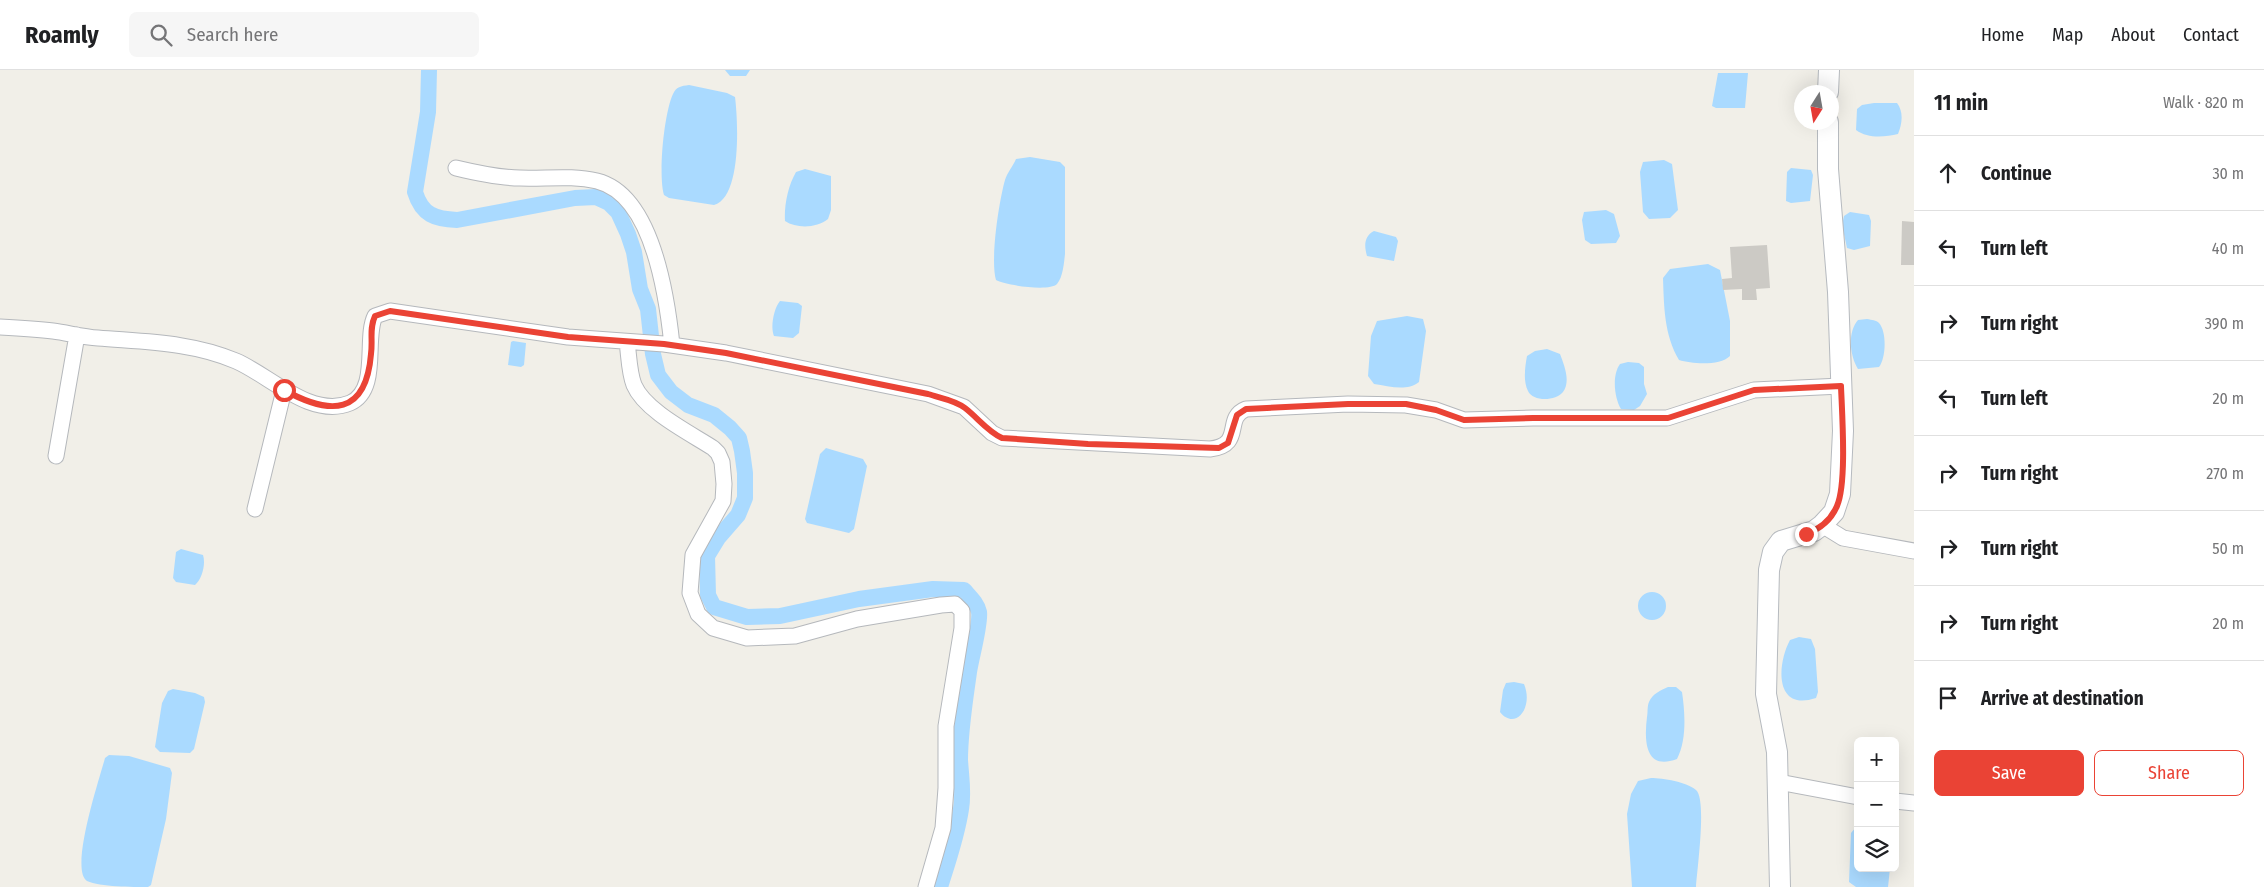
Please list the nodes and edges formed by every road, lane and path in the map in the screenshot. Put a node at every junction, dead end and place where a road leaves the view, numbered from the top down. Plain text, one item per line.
1 (1829, 70) edge
2 (1828, 85) edge
3 (1828, 130) edge
4 (456, 168) dead end
5 (0, 327) edge
6 (77, 335) junction
7 (632, 343) junction
8 (668, 345) junction
9 (1841, 386) junction
10 (284, 390) junction
11 (56, 456) dead end
12 (255, 508) dead end
13 (1822, 525) junction
14 (1914, 551) edge
15 (1778, 782) junction
16 (1854, 796) edge
17 (1899, 801) edge
18 (1914, 803) edge
19 (926, 887) edge
20 (1780, 887) edge

1 - 2 street
3 - 9 street
4 - 8 street
5 - 6 street
6 - 10 street
6 - 11 street
7 - 8 street
7 - 10 street
7 - 19 street
8 - 9 street
9 - 13 street
10 - 12 street
13 - 14 street
13 - 15 street
15 - 16 street
15 - 20 street
17 - 18 street

